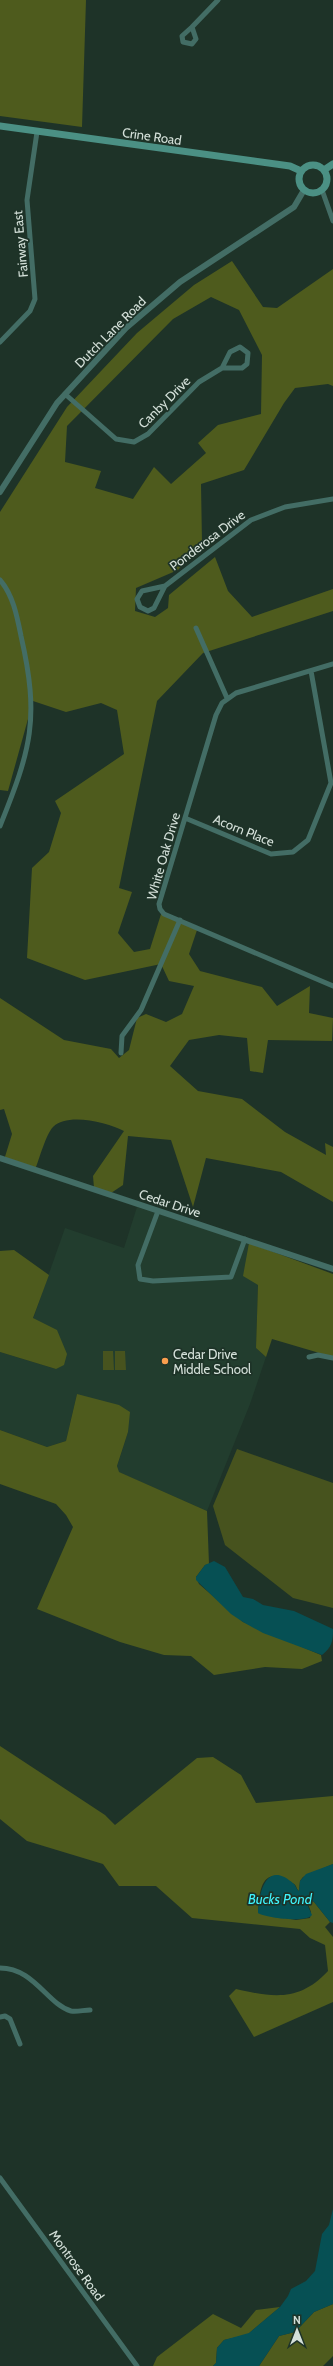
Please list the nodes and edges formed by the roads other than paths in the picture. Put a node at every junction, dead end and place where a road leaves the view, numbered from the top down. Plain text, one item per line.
1 (218, 0) edge
2 (192, 27) dead end
3 (0, 126) edge
4 (37, 132) junction
5 (333, 164) edge
6 (324, 170) junction
7 (301, 171) junction
8 (304, 190) junction
9 (322, 190) junction
10 (333, 221) edge
11 (0, 342) edge
12 (222, 368) junction
13 (65, 394) junction
14 (0, 492) edge
15 (333, 499) edge
16 (0, 580) edge
17 (165, 586) junction
18 (196, 628) dead end
19 (333, 664) edge
20 (311, 670) junction
21 (227, 698) junction
22 (185, 818) junction
23 (0, 826) edge
24 (180, 920) junction
25 (333, 986) edge
26 (121, 1053) dead end
27 (0, 1158) edge
28 (158, 1211) junction
29 (244, 1239) junction
30 (333, 1269) edge
31 (309, 1357) dead end
32 (333, 1358) edge
33 (0, 1968) edge
34 (90, 2010) dead end
35 (0, 2017) edge
36 (20, 2044) dead end
37 (0, 2178) edge
38 (137, 2366) edge

1 - 2 street
3 - 4 main road, Crine Road
4 - 7 main road, Crine Road
4 - 11 street, Fairway East
5 - 6 main road
6 - 7 main road
6 - 9 main road
7 - 8 main road
8 - 9 main road
8 - 13 street, Dutch Lane Road
9 - 10 street
12 - 12 street, Canby Drive
12 - 13 street, Canby Drive
13 - 14 street, Dutch Lane Road
15 - 17 street, Ponderosa Drive
16 - 23 street
17 - 17 street
18 - 21 street
19 - 20 street
20 - 21 street
20 - 22 street, Acorn Place
21 - 22 street, White Oak Drive
22 - 24 street, White Oak Drive
24 - 25 street, White Oak Drive
24 - 26 street
27 - 28 street, Cedar Drive
28 - 29 street, Cedar Drive
28 - 29 street
29 - 30 street, Cedar Drive
31 - 32 street
33 - 34 street
35 - 36 street
37 - 38 street, Montrose Road

